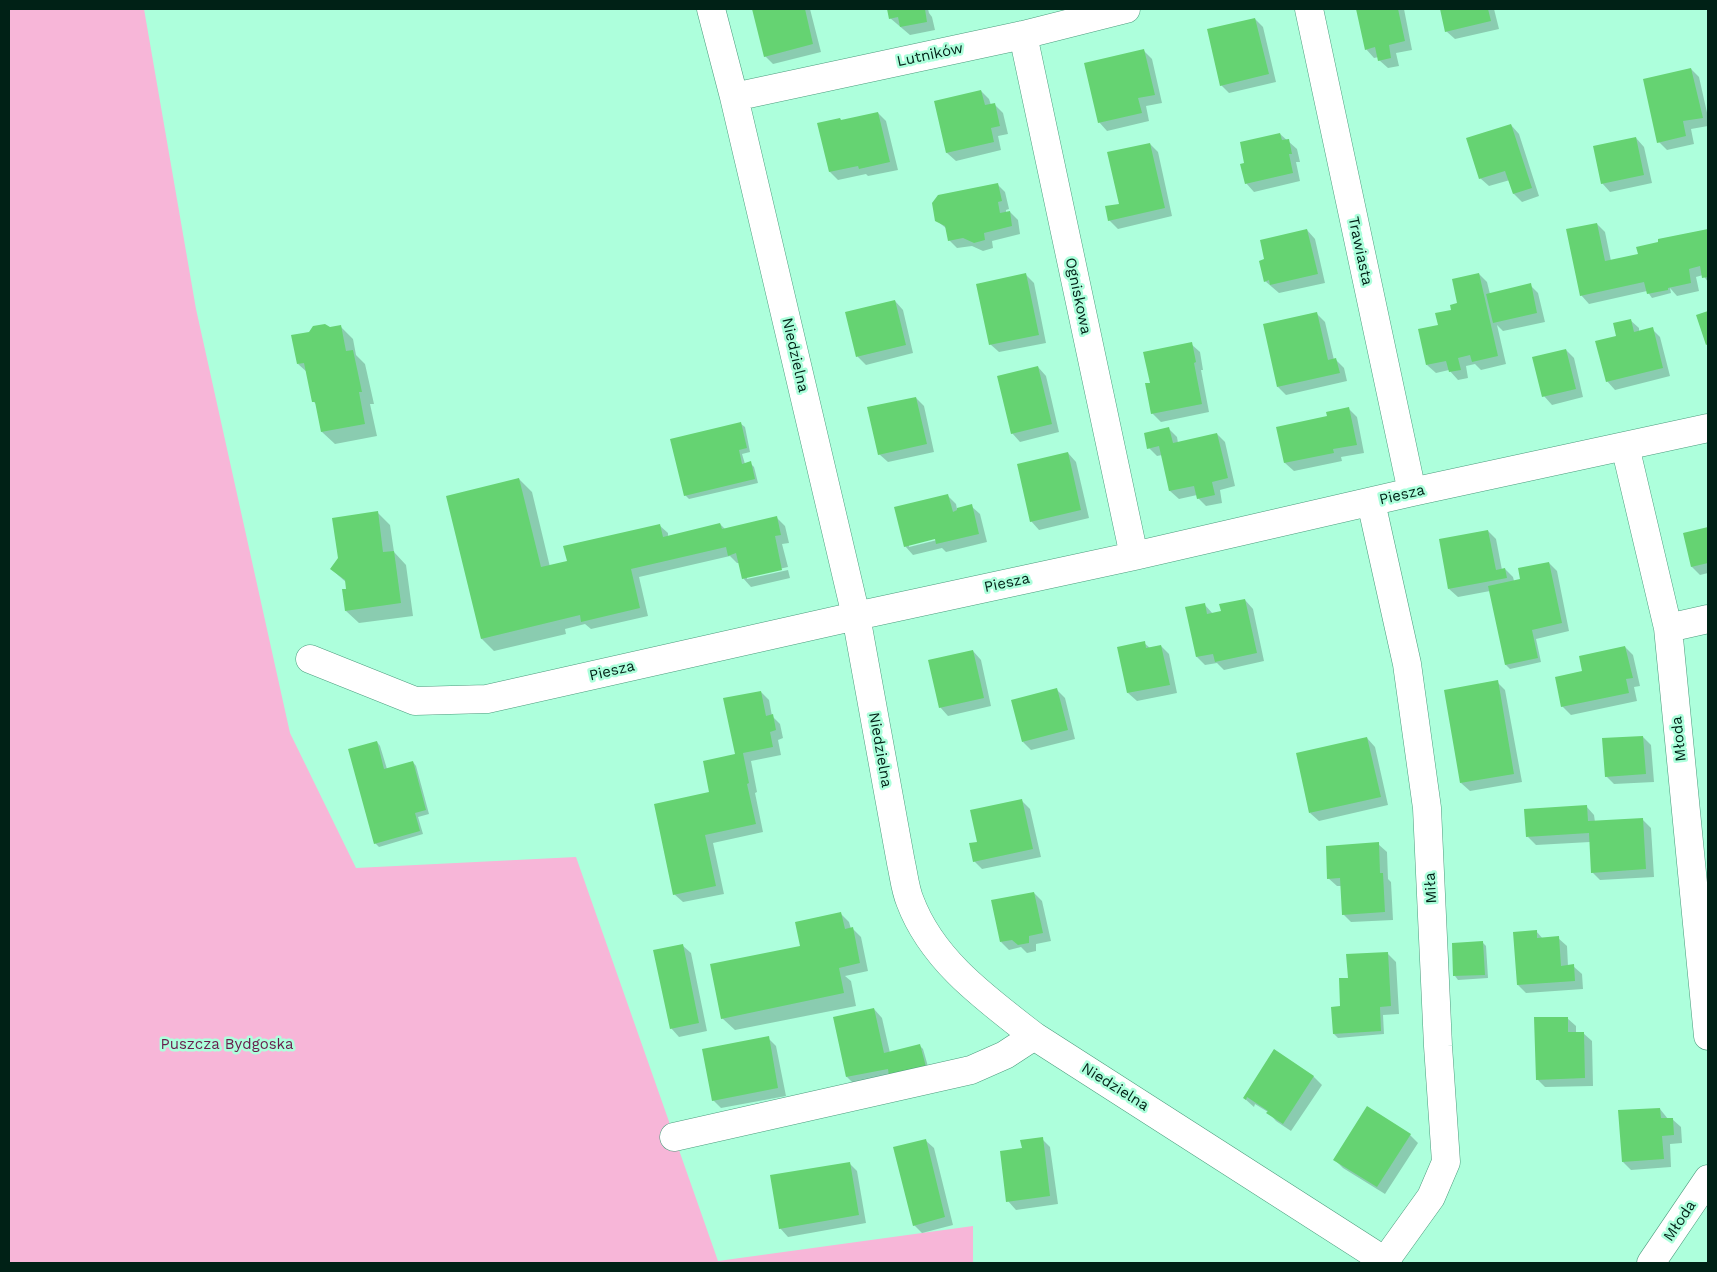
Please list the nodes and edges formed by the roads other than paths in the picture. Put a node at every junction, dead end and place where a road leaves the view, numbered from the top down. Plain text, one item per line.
1 (711, 9) edge
2 (1126, 9) edge
3 (1309, 9) edge
4 (1023, 36) junction
5 (734, 97) junction
6 (1708, 428) edge
7 (1625, 446) junction
8 (1412, 492) junction
9 (1371, 502) junction
10 (1134, 556) junction
11 (856, 616) junction
12 (1708, 619) edge
13 (1668, 628) junction
14 (310, 659) dead end
15 (1034, 1036) junction
16 (1708, 1036) edge
17 (674, 1137) dead end
18 (1708, 1180) edge
19 (1387, 1262) edge
20 (1651, 1263) edge

1 - 5 street, Niedzielna
2 - 4 street, Lutników
3 - 8 street, Trawiasta
4 - 5 street, Lutników
4 - 10 street, Ogniskowa
5 - 11 street, Niedzielna
6 - 7 street, Piesza
7 - 8 street, Piesza
7 - 13 street, Młoda
8 - 9 street, Piesza
9 - 10 street, Piesza
9 - 19 street, Miła
10 - 11 street, Piesza
11 - 14 street, Piesza
11 - 15 street, Niedzielna
12 - 13 street
13 - 16 street, Młoda
15 - 17 street
15 - 19 street, Niedzielna
18 - 20 street, Młoda

